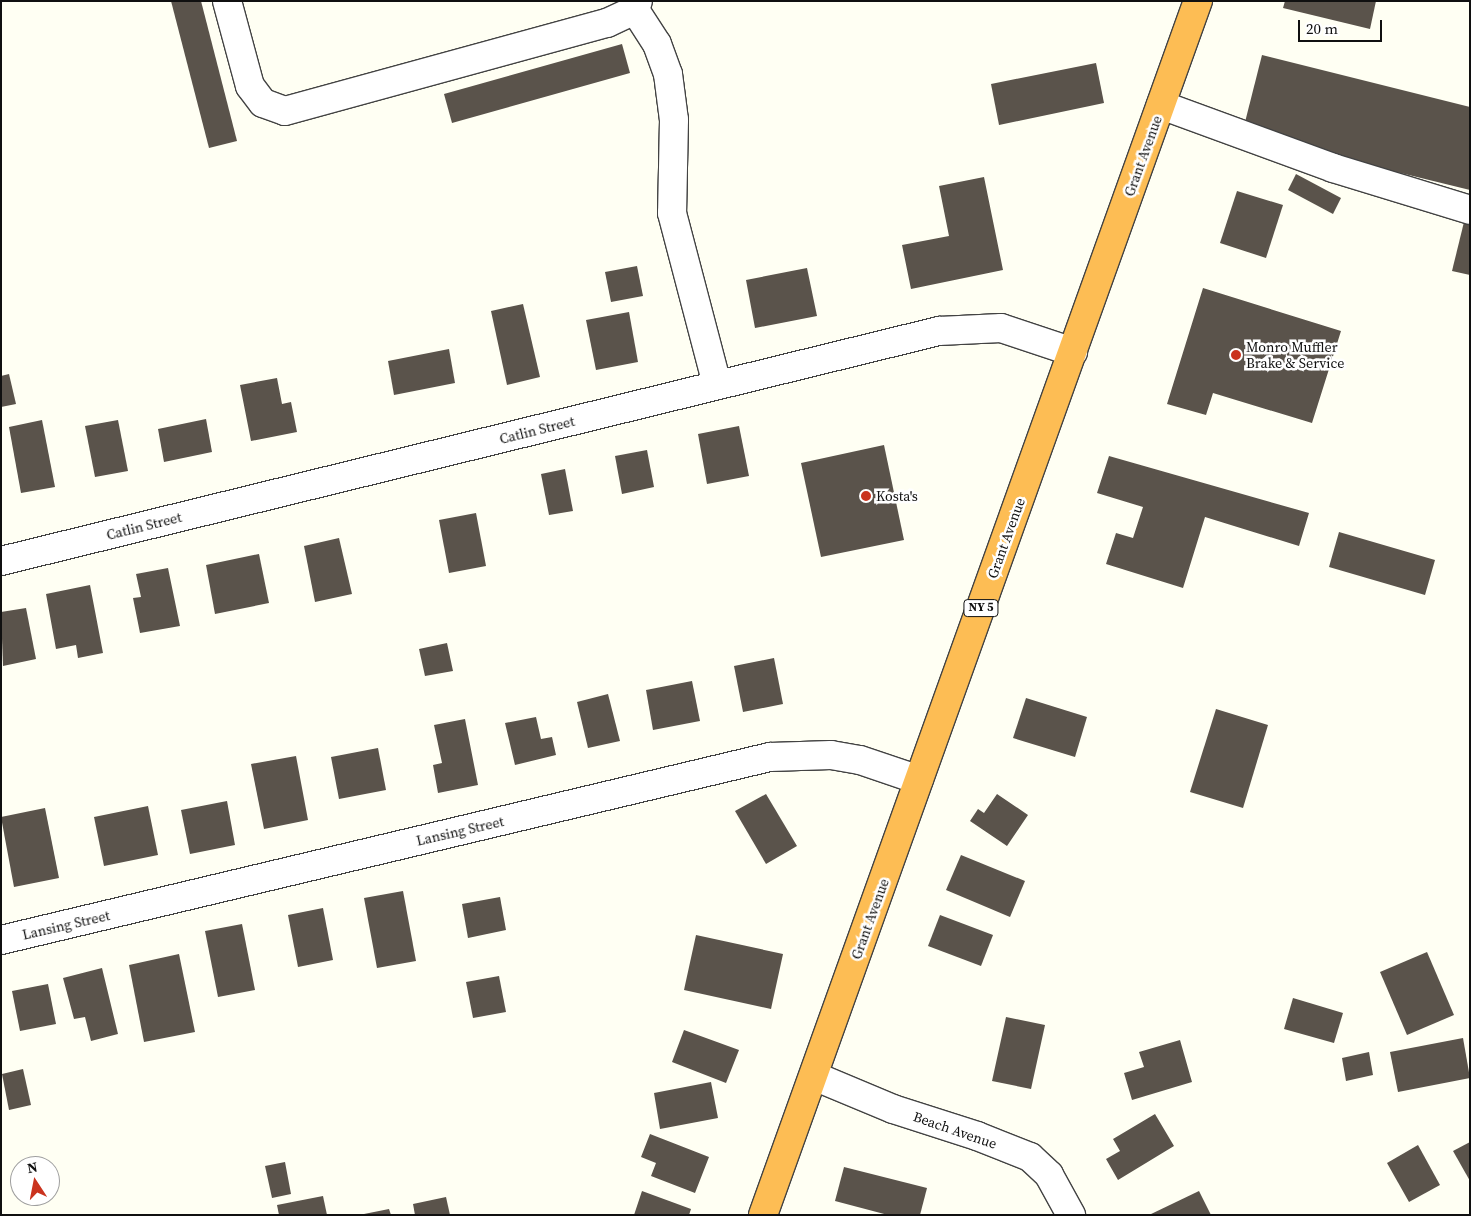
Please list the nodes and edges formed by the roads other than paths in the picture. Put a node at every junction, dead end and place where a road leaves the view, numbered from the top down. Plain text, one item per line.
1 (227, 1) edge
2 (1198, 1) edge
3 (637, 6) edge
4 (1161, 105) junction
5 (1470, 210) edge
6 (1073, 352) junction
7 (717, 385) junction
8 (1, 561) edge
9 (919, 780) junction
10 (1, 940) edge
11 (814, 1076) junction
12 (763, 1215) edge
13 (1071, 1215) edge

1 - 3 street
2 - 4 highway, Grant Avenue / NY 5
3 - 7 street
4 - 5 street
4 - 6 highway, Grant Avenue / NY 5
6 - 7 street, Catlin Street
6 - 9 highway, Grant Avenue / NY 5
7 - 8 street, Catlin Street
9 - 10 street, Lansing Street
9 - 11 highway, Grant Avenue / NY 5
11 - 12 highway, Grant Avenue / NY 5
11 - 13 street, Beach Avenue

